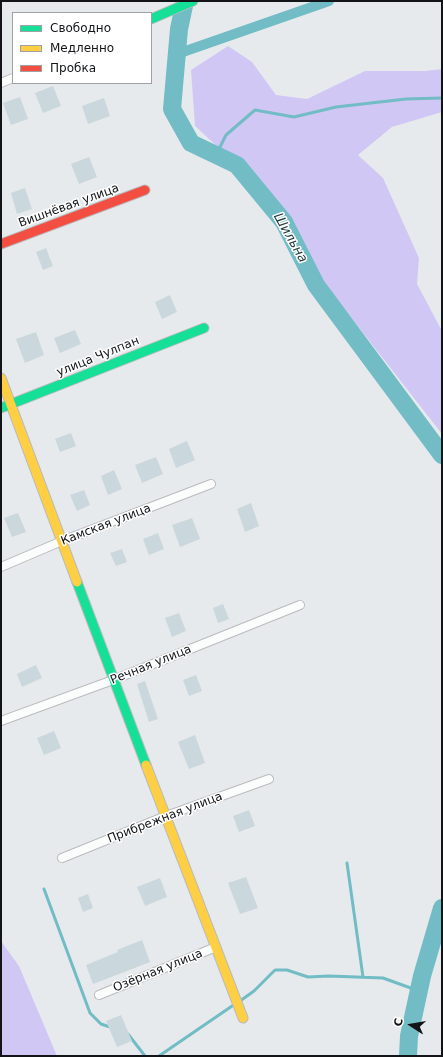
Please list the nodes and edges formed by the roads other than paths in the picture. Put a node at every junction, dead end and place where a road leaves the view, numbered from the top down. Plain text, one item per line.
1 (193, 1) edge
2 (152, 19) edge
3 (12, 78) edge
4 (1, 83) edge
5 (145, 190) dead end
6 (1, 244) edge
7 (204, 328) dead end
8 (1, 378) edge
9 (12, 404) junction
10 (1, 408) edge
11 (211, 484) dead end
12 (62, 541) junction
13 (1, 567) edge
14 (300, 605) dead end
15 (113, 680) junction
16 (1, 721) edge
17 (269, 779) dead end
18 (166, 816) junction
19 (62, 858) dead end
20 (216, 947) junction
21 (99, 995) dead end
22 (243, 1018) dead end

1 - 2 street
3 - 4 street
5 - 6 street, Вишнёвая улица
7 - 9 street, улица Чулпан
8 - 9 street
9 - 10 street, улица Чулпан
9 - 12 street
11 - 12 street, Камская улица
12 - 13 street, Камская улица
12 - 15 street
14 - 15 street, Речная улица
15 - 16 street, Речная улица
15 - 18 street
17 - 18 street, Прибрежная улица
18 - 19 street, Прибрежная улица
18 - 20 street
20 - 21 street, Озёрная улица
20 - 22 street

